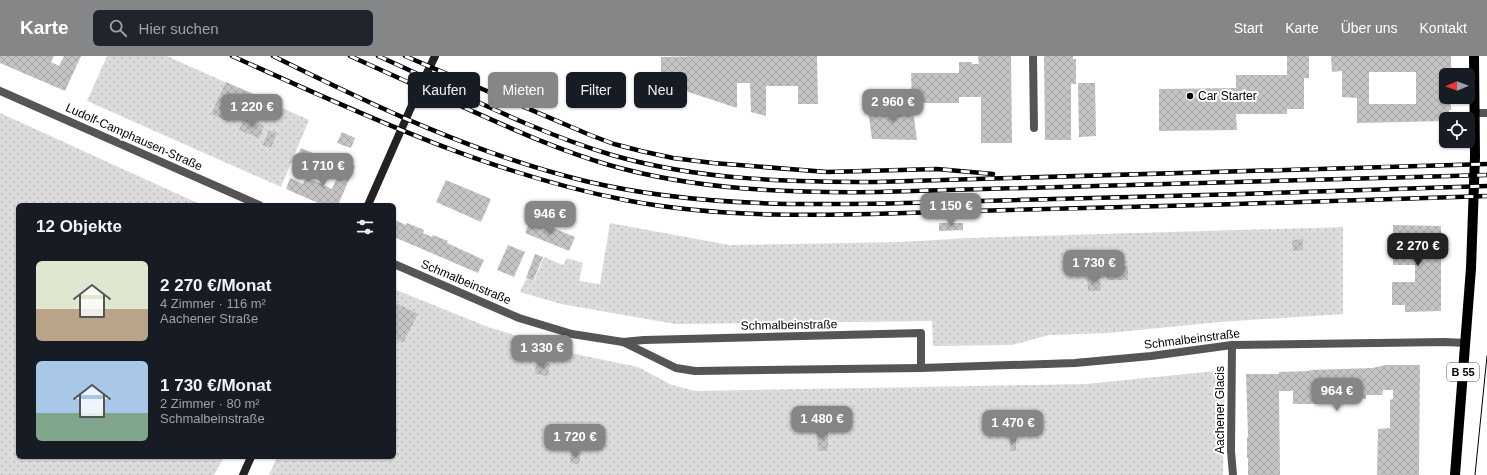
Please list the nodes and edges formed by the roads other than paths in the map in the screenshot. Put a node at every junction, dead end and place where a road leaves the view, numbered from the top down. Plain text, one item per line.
1 (435, 56) edge
2 (1033, 56) edge
3 (1474, 56) edge
4 (0, 91) edge
5 (1474, 112) edge
6 (1475, 113) edge
7 (1487, 113) edge
8 (1034, 128) dead end
9 (1474, 148) edge
10 (254, 203) edge
11 (369, 203) edge
12 (396, 265) edge
13 (623, 342) junction
14 (1466, 343) junction
15 (1232, 345) junction
16 (922, 368) junction
17 (250, 459) edge
18 (243, 475) edge
19 (1233, 475) edge
20 (1455, 475) edge

1 - 11 main road
2 - 8 street
3 - 5 main road, B 55
4 - 10 street, Ludolf-Camphausen-Straße
6 - 7 street
9 - 14 main road, B 55
12 - 13 street, Schmalbeinstraße
13 - 16 street, Schmalbeinstraße
13 - 16 street, Schmalbeinstraße
14 - 15 street, Schmalbeinstraße
14 - 20 main road, B 55
15 - 16 street, Schmalbeinstraße
15 - 19 street, Aachener Glacis
17 - 18 main road

